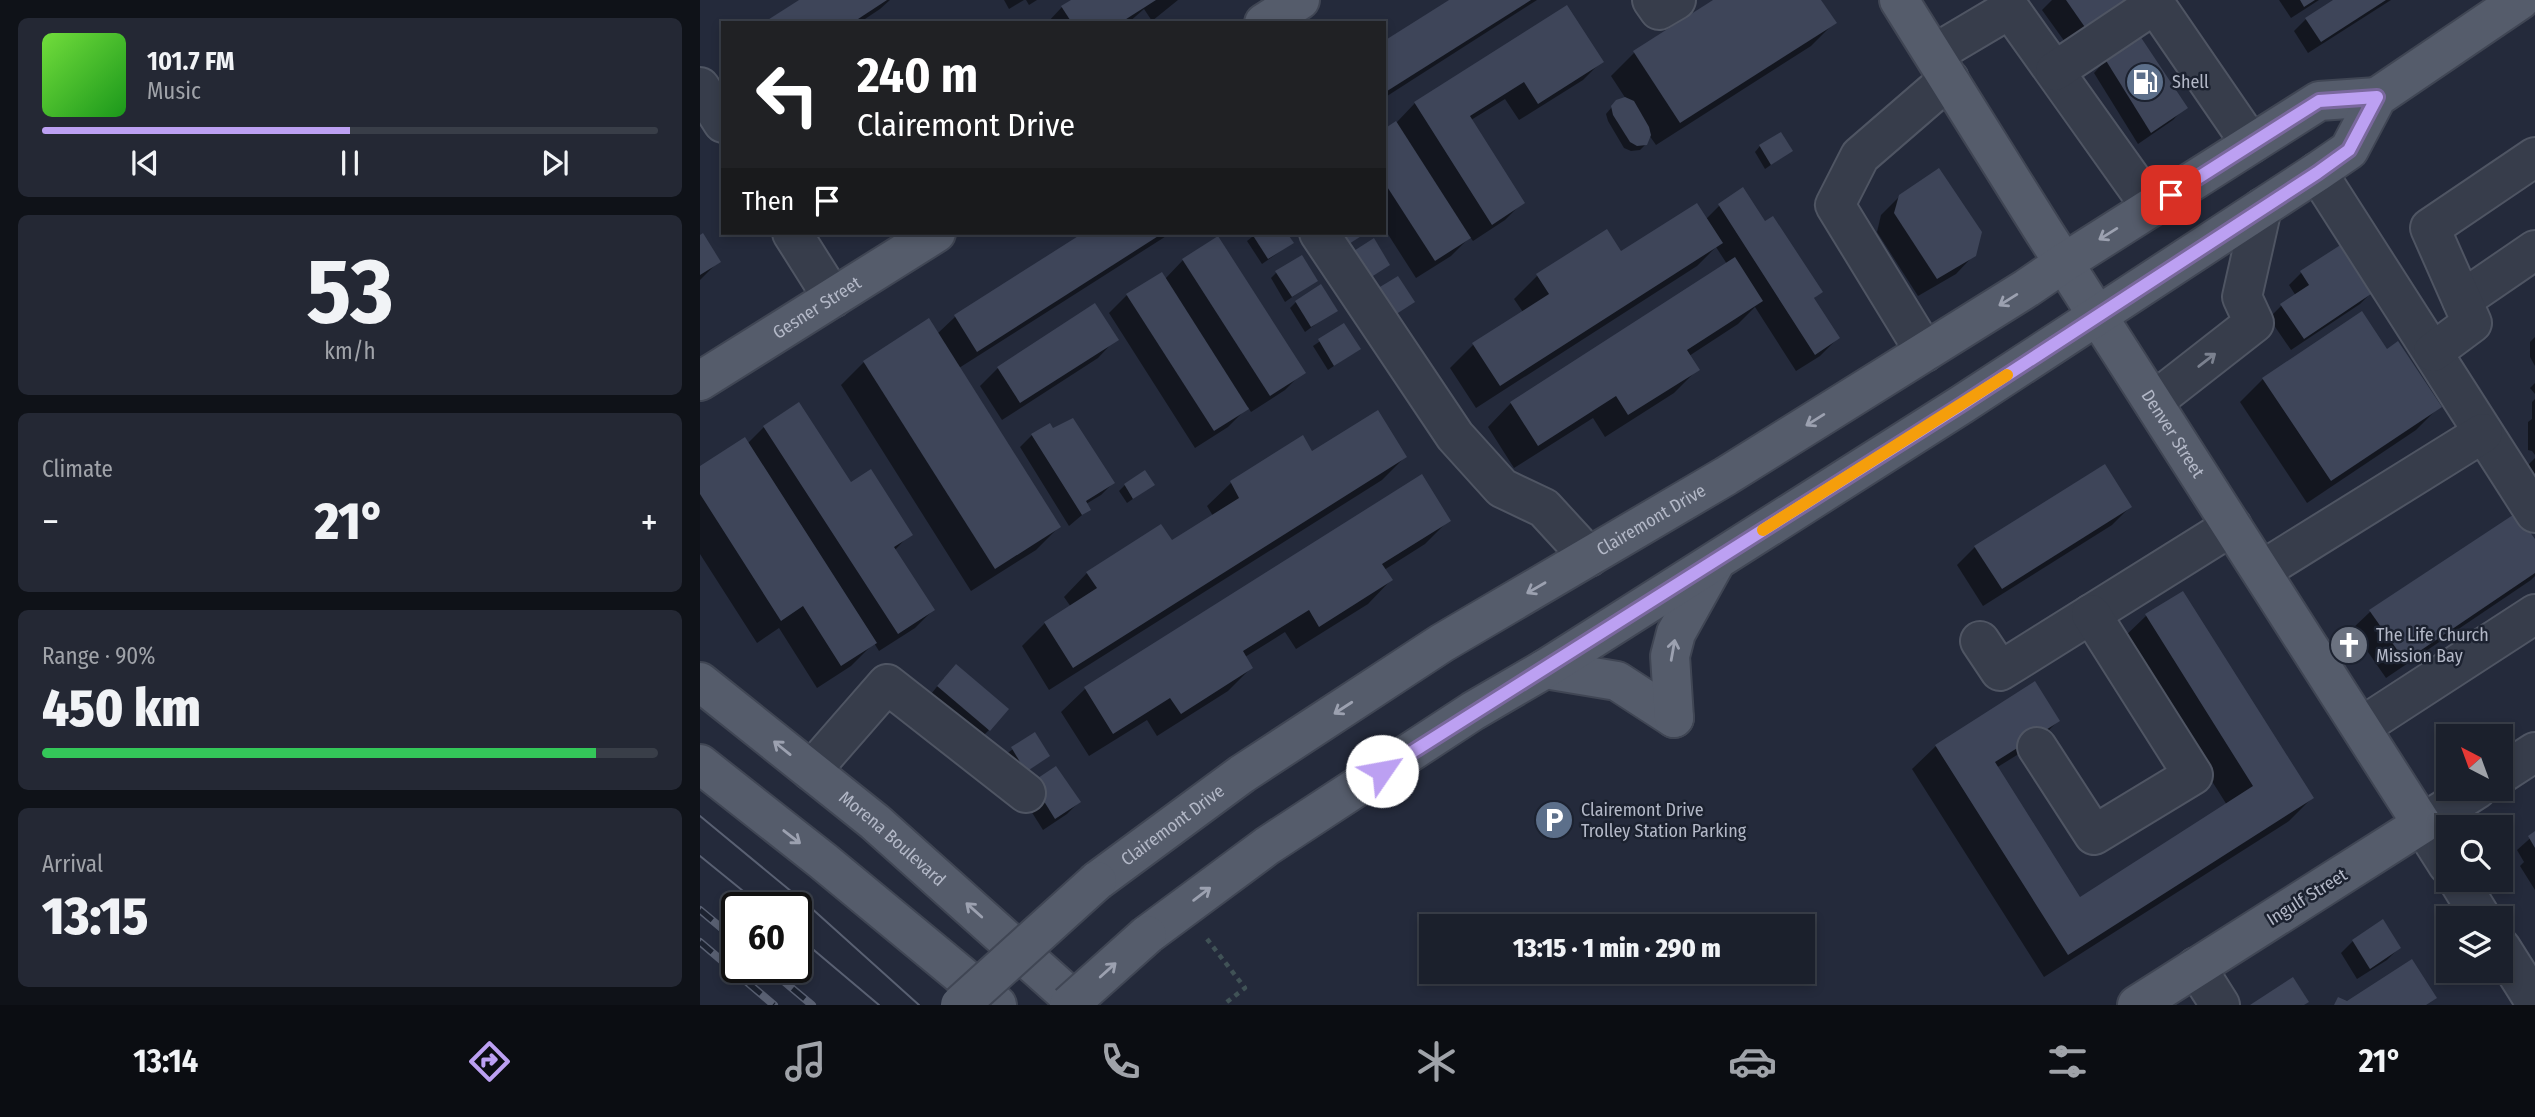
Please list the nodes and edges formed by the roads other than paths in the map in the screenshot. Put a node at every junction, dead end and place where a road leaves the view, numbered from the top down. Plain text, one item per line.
1 (1653, 0) edge
2 (1676, 0) edge
3 (1899, 0) edge
4 (2511, 2) edge
5 (1942, 66) junction
6 (2055, 71) junction
7 (700, 87) edge
8 (2377, 97) junction
9 (721, 120) edge
10 (2251, 144) junction
11 (2535, 157) edge
12 (2317, 173) junction
13 (2151, 207) junction
14 (2262, 208) junction
15 (793, 235) edge
16 (933, 235) edge
17 (1320, 235) edge
18 (2535, 250) edge
19 (2065, 262) junction
20 (833, 298) junction
21 (2462, 300) junction
22 (2098, 316) junction
23 (1925, 352) junction
24 (2433, 352) junction
25 (700, 382) edge
26 (2153, 402) junction
27 (2483, 433) junction
28 (2535, 513) edge
29 (2232, 526) junction
30 (1589, 557) junction
31 (1716, 559) junction
32 (2261, 571) junction
33 (2091, 614) junction
34 (2535, 614) edge
35 (1980, 642) dead end
36 (1545, 669) junction
37 (700, 682) edge
38 (2361, 727) junction
39 (2037, 747) dead end
40 (2535, 752) edge
41 (700, 764) edge
42 (2513, 766) edge
43 (811, 771) junction
44 (1026, 793) dead end
45 (2457, 802) edge
46 (2422, 824) junction
47 (2436, 846) edge
48 (2196, 967) junction
49 (2513, 967) edge
50 (2535, 1002) edge
51 (960, 1005) edge
52 (997, 1005) edge
53 (1069, 1005) edge
54 (1079, 1005) edge
55 (2137, 1005) edge
56 (2220, 1005) edge

1 - 2 street
3 - 5 main road, Denver Street
4 - 8 main road
5 - 6 street
5 - 19 main road, Denver Street
5 - 23 street
6 - 10 street
6 - 13 street
7 - 9 street
8 - 10 main road, Clairemont Drive
8 - 12 main road
10 - 13 main road, Clairemont Drive
11 - 21 street
12 - 14 main road
12 - 24 street
13 -> 19 main road, Clairemont Drive
14 - 22 main road
26 -> 14 street
15 - 20 street
16 - 20 main road, Gesner Street
17 - 30 street
18 - 21 street
19 - 22 main road, Denver Street
19 -> 23 main road, Clairemont Drive
20 - 25 main road, Gesner Street
21 - 24 street
22 - 26 main road, Denver Street
22 - 31 main road
23 -> 30 main road, Clairemont Drive
24 - 27 street
26 - 29 main road, Denver Street
27 - 28 street
27 - 32 street
29 - 32 main road, Denver Street
29 - 33 street
30 -> 51 main road, Clairemont Drive, bridge
31 - 36 main road
36 -> 31 main road
32 - 38 main road, Denver Street
33 - 35 street
33 - 39 street
34 - 38 street
53 -> 36 main road, bridge
43 -> 37 main road, Morena Boulevard
38 - 46 main road, Denver Street
40 - 42 street
41 -> 52 main road
43 - 44 street
54 -> 43 main road, Morena Boulevard
45 - 46 street, Ingulf Street
46 - 47 street, Denver Street
46 - 48 main road, Ingulf Street
48 - 55 main road, Ingulf Street
48 - 56 street
49 - 50 street

